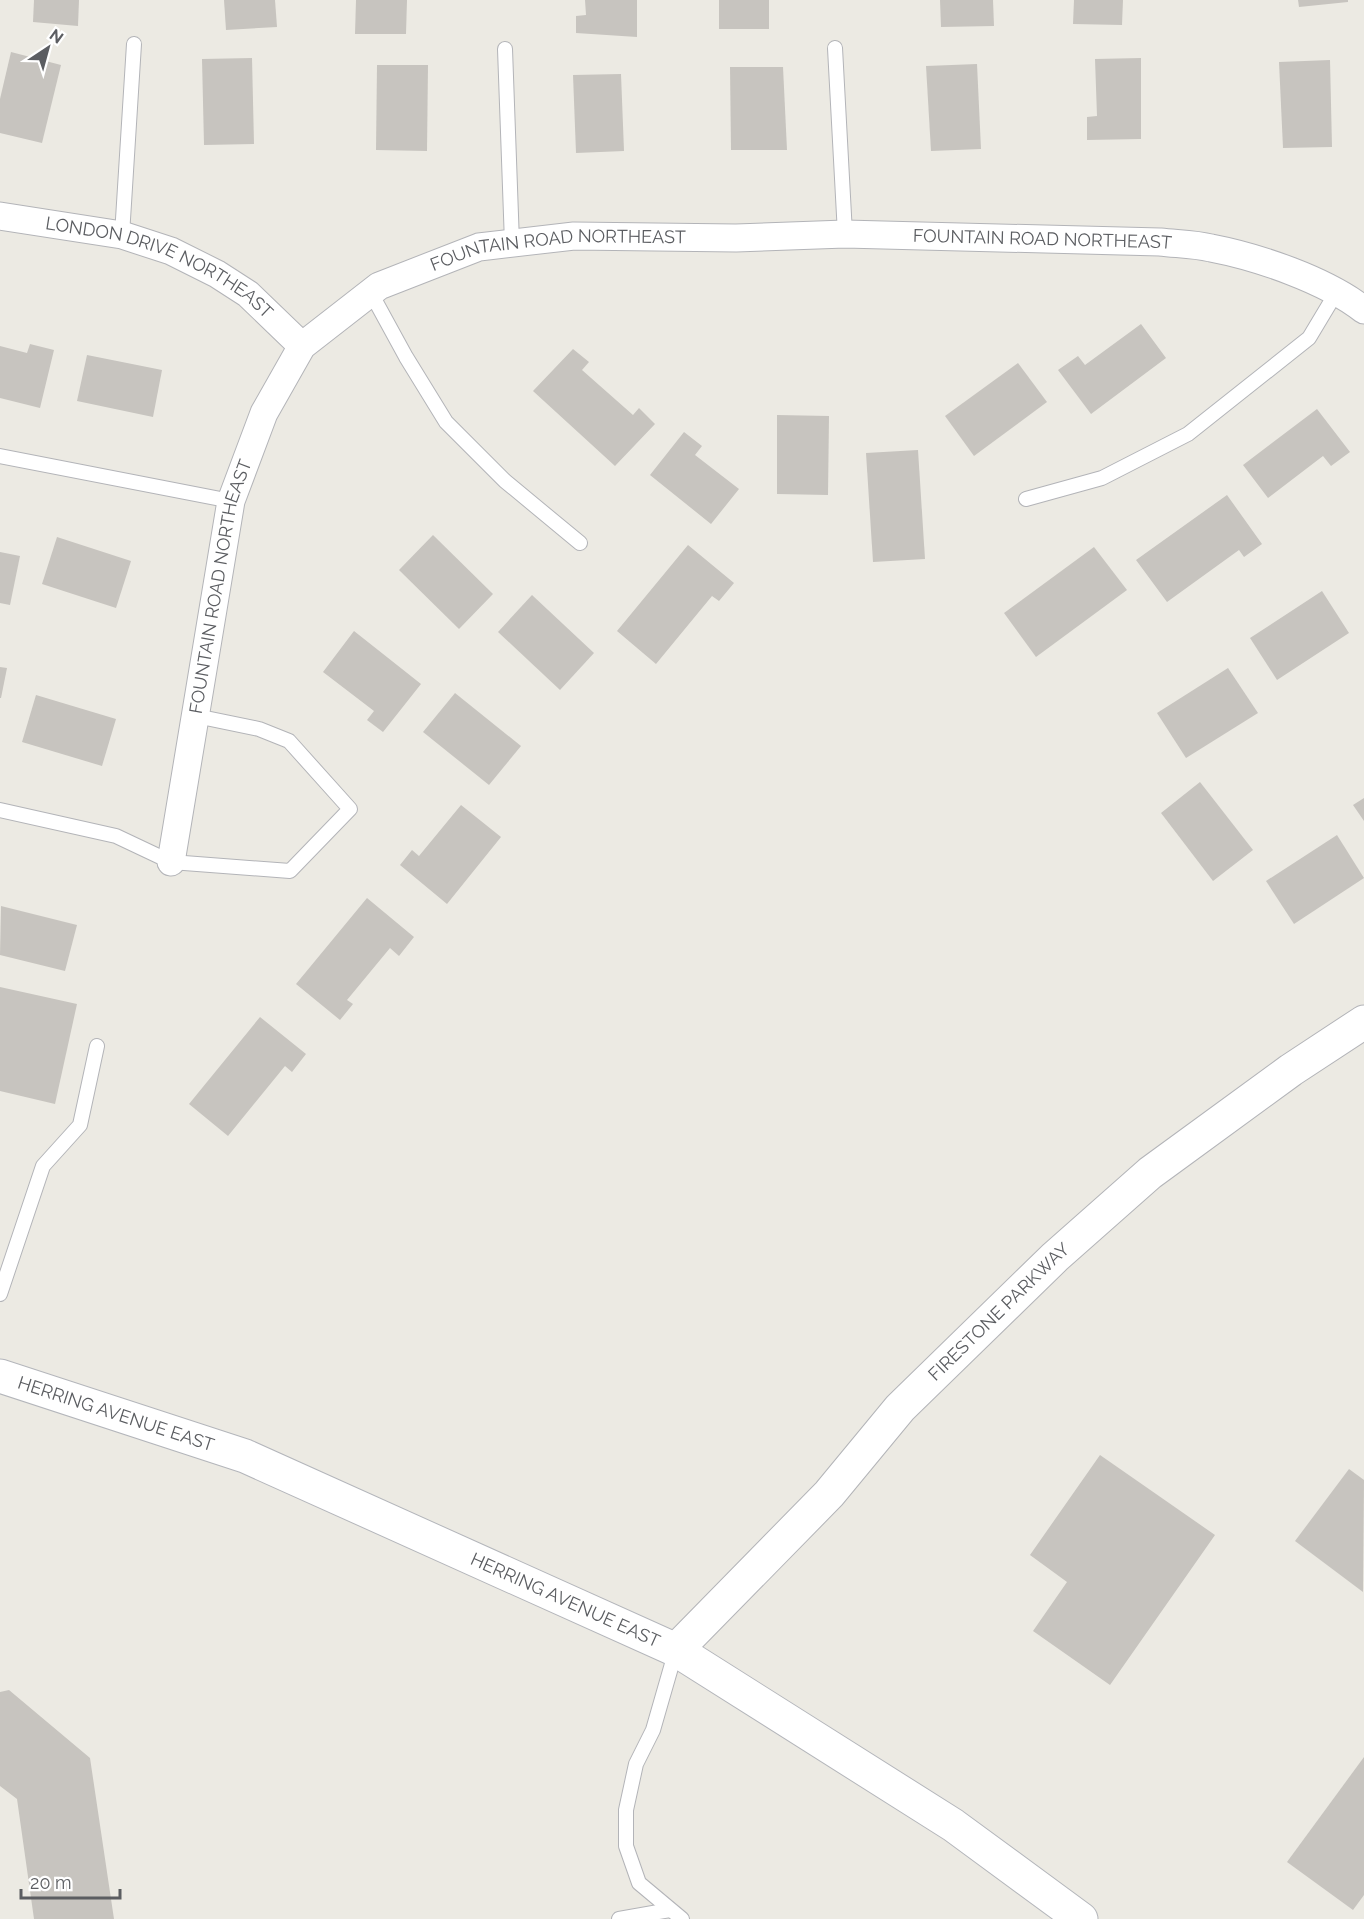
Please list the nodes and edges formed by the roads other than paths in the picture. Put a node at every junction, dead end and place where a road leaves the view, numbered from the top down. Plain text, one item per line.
1 (134, 44) dead end
2 (835, 48) dead end
3 (505, 49) dead end
4 (0, 216) edge
5 (845, 234) junction
6 (122, 235) junction
7 (512, 243) junction
8 (371, 293) junction
9 (1336, 293) junction
10 (1363, 306) edge
11 (302, 346) junction
12 (0, 456) edge
13 (1026, 499) dead end
14 (231, 501) junction
15 (579, 543) dead end
16 (196, 716) junction
17 (0, 810) edge
18 (171, 862) junction
19 (1364, 1022) edge
20 (97, 1046) dead end
21 (0, 1294) edge
22 (0, 1376) edge
23 (676, 1650) junction
24 (670, 1910) junction
25 (619, 1919) edge
26 (681, 1919) edge
27 (1080, 1919) edge

1 - 6 lane
2 - 5 lane
3 - 7 lane
4 - 6 street, LONDON DRIVE NORTHEAST
5 - 7 street, FOUNTAIN ROAD NORTHEAST
5 - 9 street, FOUNTAIN ROAD NORTHEAST
6 - 11 street, LONDON DRIVE NORTHEAST
7 - 8 street, FOUNTAIN ROAD NORTHEAST
8 - 11 street, FOUNTAIN ROAD NORTHEAST
8 - 15 lane
9 - 10 street, FOUNTAIN ROAD NORTHEAST
9 - 13 lane
11 - 14 street, FOUNTAIN ROAD NORTHEAST
12 - 14 lane
14 - 16 street, FOUNTAIN ROAD NORTHEAST
16 - 18 street, FOUNTAIN ROAD NORTHEAST
16 - 18 lane
17 - 18 lane
19 - 23 main road, FIRESTONE PARKWAY
20 - 21 lane
22 - 23 main road, HERRING AVENUE EAST
23 - 24 lane
23 - 27 main road, HERRING AVENUE EAST
24 - 25 lane
24 - 26 lane

